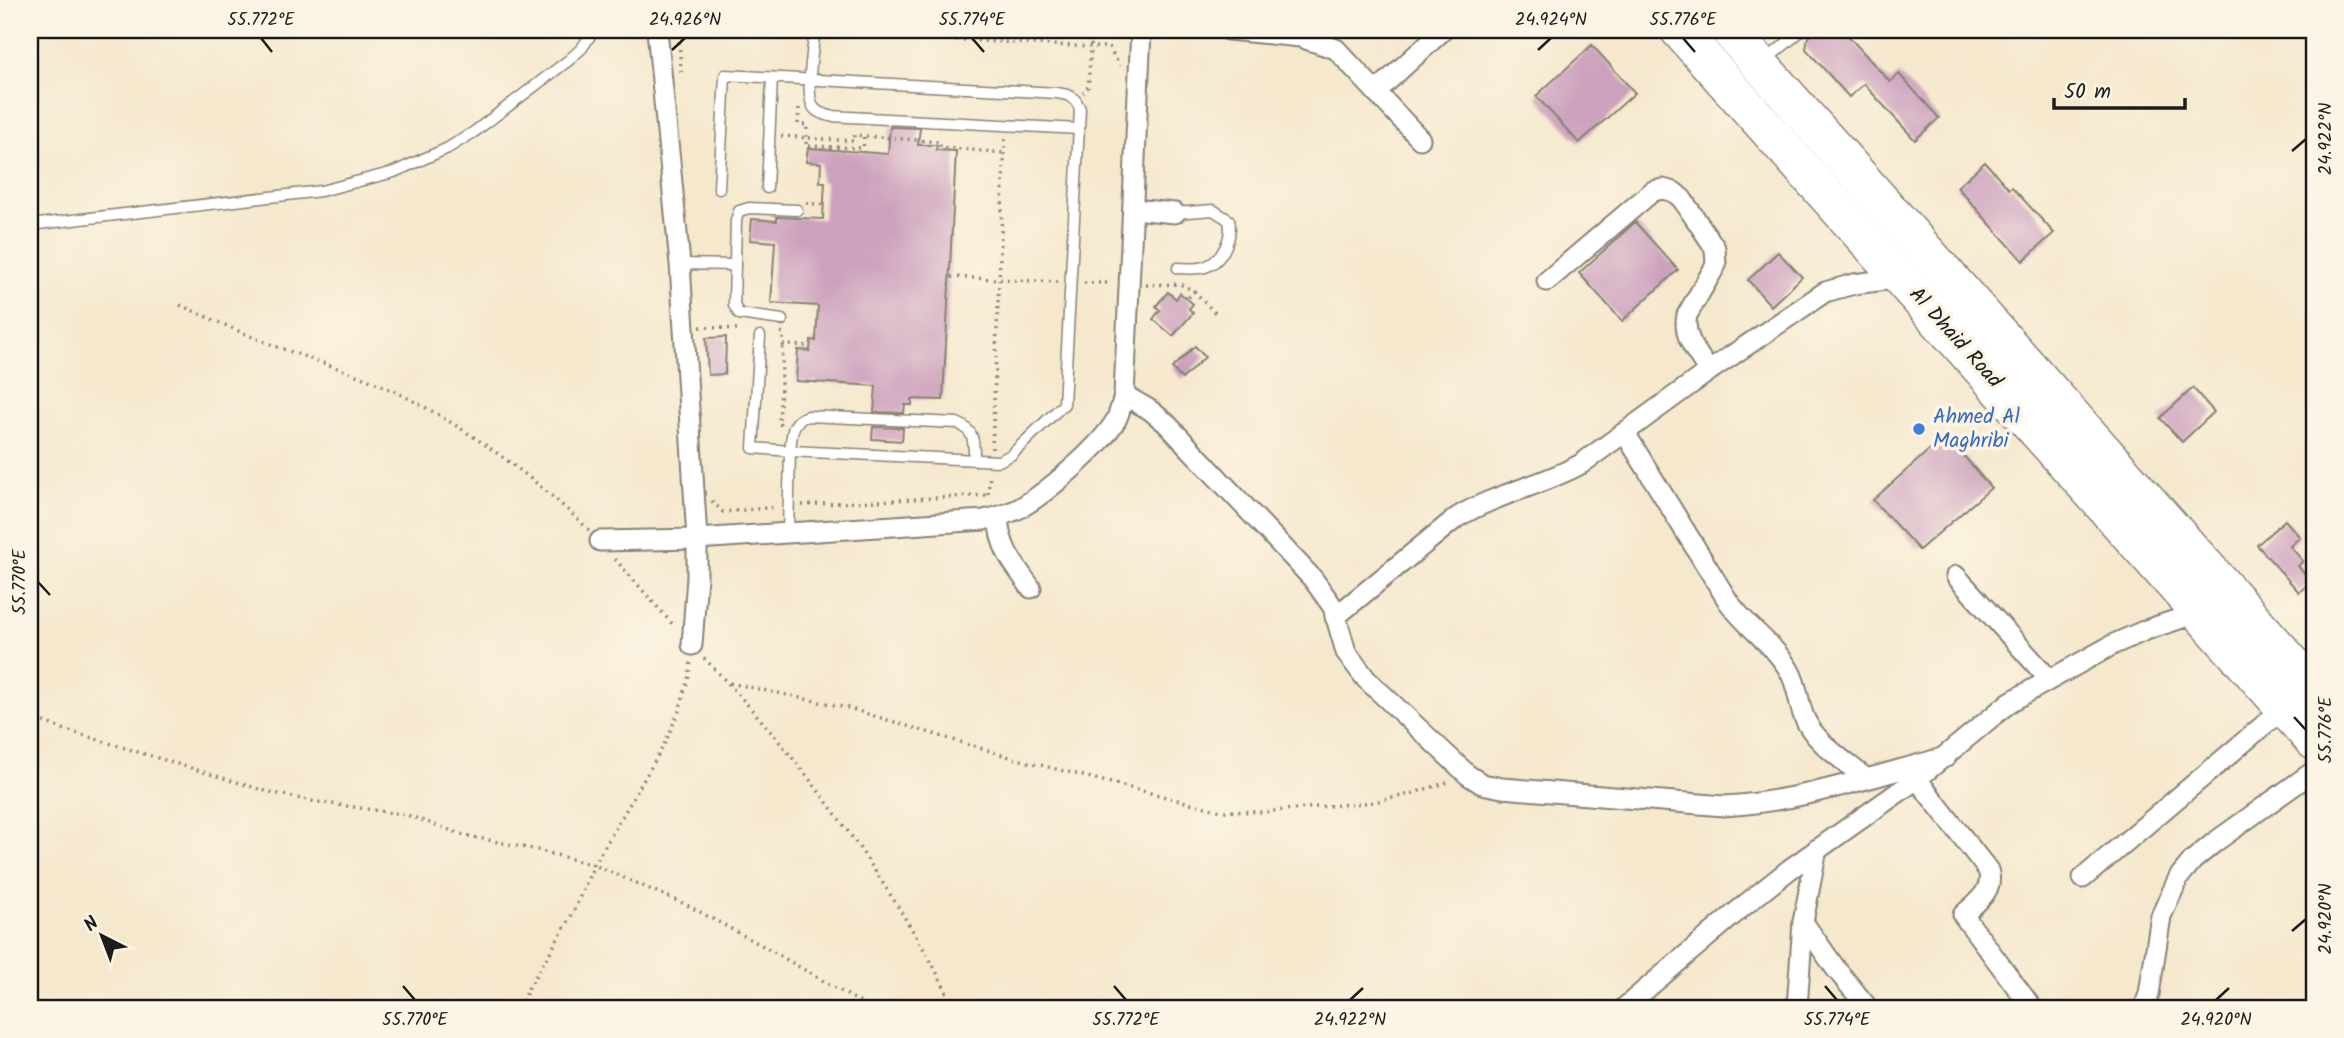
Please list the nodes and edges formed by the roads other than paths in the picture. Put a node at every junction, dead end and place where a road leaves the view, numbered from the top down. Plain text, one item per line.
1 (594, 30) edge
2 (657, 30) edge
3 (815, 30) edge
4 (1141, 30) edge
5 (1228, 30) edge
6 (1443, 30) edge
7 (1679, 30) edge
8 (1729, 30) edge
9 (1802, 30) edge
10 (1761, 65) junction
11 (772, 78) junction
12 (806, 80) junction
13 (1376, 92) junction
14 (1079, 129) junction
15 (1420, 139) dead end
16 (767, 188) dead end
17 (719, 189) dead end
18 (1133, 209) junction
19 (797, 210) dead end
20 (1175, 213) joint
21 (30, 225) edge
22 (680, 264) junction
23 (735, 265) junction
24 (1178, 268) dead end
25 (1901, 278) junction
26 (1547, 281) dead end
27 (782, 320) dead end
28 (760, 336) dead end
29 (1709, 371) junction
30 (1124, 395) junction
31 (1625, 433) junction
32 (790, 451) junction
33 (974, 460) junction
34 (998, 517) junction
35 (788, 533) junction
36 (696, 539) junction
37 (600, 541) road end
38 (1956, 576) dead end
39 (1031, 588) dead end
40 (2200, 612) junction
41 (1335, 617) junction
42 (692, 645) road end
43 (2049, 679) junction
44 (2314, 688) edge
45 (2284, 708) junction
46 (2314, 741) edge
47 (1947, 757) junction
48 (2314, 771) edge
49 (1865, 778) junction
50 (1917, 779) junction
51 (1817, 849) junction
52 (2083, 878) dead end
53 (1803, 922) junction
54 (1624, 1008) edge
55 (1797, 1008) edge
56 (1868, 1008) edge
57 (2032, 1008) edge
58 (2144, 1008) edge

1 - 21 lane
2 - 22 street
3 - 12 lane
4 - 18 street
5 - 13 street
6 - 13 street
7 - 25 highway, Al Dhaid Road
8 - 10 highway, Al Dhaid Road
9 - 10 lane
10 - 44 highway, Al Dhaid Road
11 - 12 lane
11 - 16 lane
11 - 17 lane
12 - 14 lane
12 - 14 lane
13 - 15 street
14 - 33 lane
18 - 20 street
18 - 30 street
19 - 23 lane
20 - 24 lane
22 - 23 lane
22 - 36 street
23 - 27 lane
25 - 29 street
25 - 40 highway, Al Dhaid Road
26 - 29 street
28 - 32 lane
29 - 31 street
30 - 34 street
30 - 41 street
31 - 41 street
31 - 49 street
32 - 33 lane
32 - 33 lane
32 - 35 lane
34 - 35 street
34 - 39 street
35 - 36 street
36 - 37 street
36 - 42 street
38 - 43 street
40 - 43 street
40 - 45 highway, Al Dhaid Road
41 - 49 street
43 - 47 street
45 - 46 highway, Al Dhaid Road
45 - 52 street
47 - 49 street
47 - 50 street
48 - 58 street
50 - 51 street
50 - 57 street
51 - 53 street
51 - 54 street
53 - 55 street
53 - 56 street

